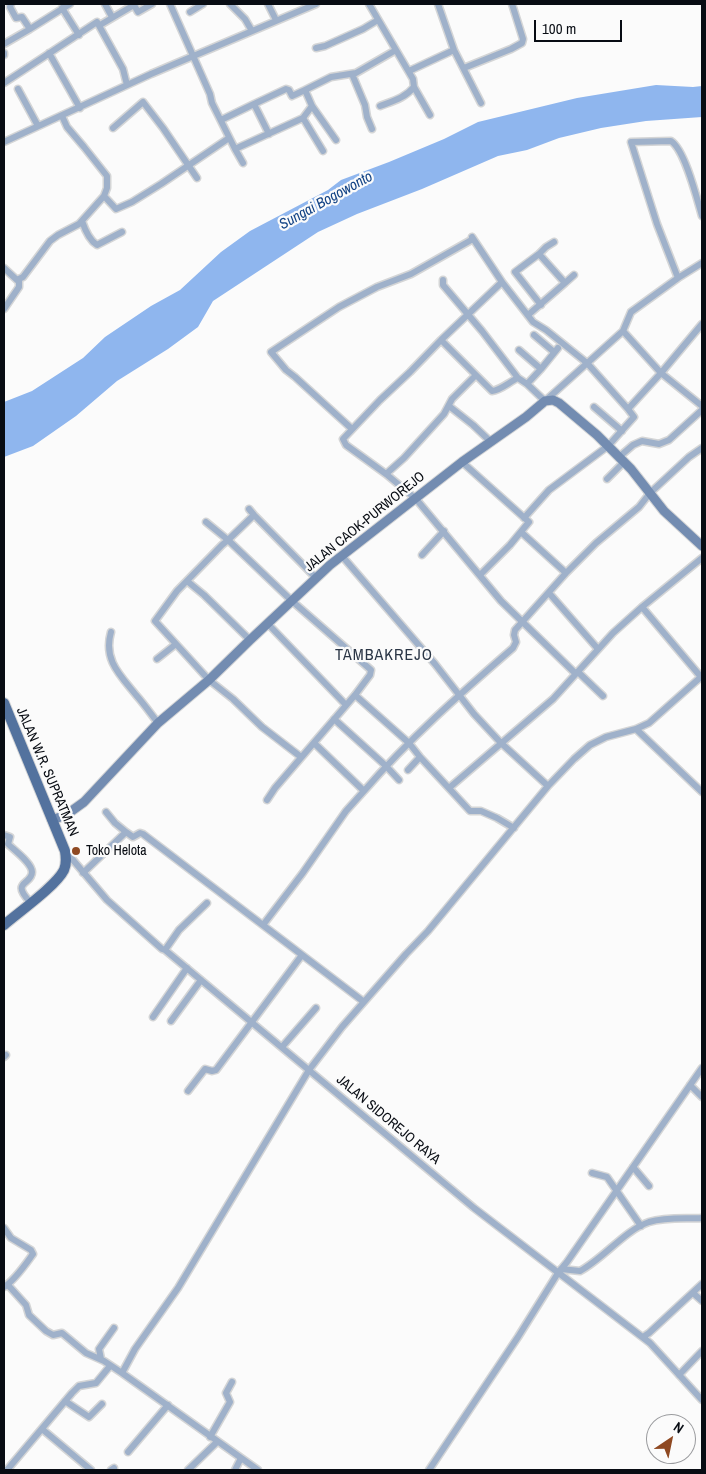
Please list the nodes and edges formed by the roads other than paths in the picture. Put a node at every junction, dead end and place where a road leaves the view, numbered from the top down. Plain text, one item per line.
1 (11, 4) edge
2 (70, 4) edge
3 (104, 4) edge
4 (152, 4) edge
5 (170, 4) edge
6 (203, 4) edge
7 (230, 4) edge
8 (268, 4) edge
9 (316, 4) edge
10 (368, 4) edge
11 (438, 4) edge
12 (512, 4) edge
13 (129, 6) edge
14 (62, 8) junction
15 (190, 12) dead end
16 (112, 18) junction
17 (276, 20) junction
18 (378, 20) junction
19 (100, 25) junction
20 (30, 29) junction
21 (252, 31) junction
22 (79, 35) junction
23 (5, 41) edge
24 (316, 48) dead end
25 (396, 50) junction
26 (454, 50) junction
27 (48, 53) junction
28 (192, 57) junction
29 (464, 68) junction
30 (409, 71) junction
31 (352, 74) junction
32 (4, 84) edge
33 (127, 85) junction
34 (414, 87) junction
35 (18, 89) dead end
36 (306, 90) junction
37 (481, 103) dead end
38 (254, 104) junction
39 (312, 106) junction
40 (380, 106) dead end
41 (80, 108) junction
42 (430, 115) dead end
43 (62, 116) junction
44 (303, 118) junction
45 (220, 120) junction
46 (38, 126) junction
47 (113, 128) dead end
48 (372, 129) dead end
49 (269, 134) junction
50 (229, 138) junction
51 (336, 140) dead end
52 (4, 142) edge
53 (235, 149) junction
54 (323, 150) dead end
55 (243, 163) dead end
56 (188, 165) junction
57 (197, 178) dead end
58 (104, 196) junction
59 (702, 216) edge
60 (82, 221) junction
61 (122, 232) dead end
62 (554, 242) dead end
63 (539, 254) junction
64 (702, 263) edge
65 (4, 268) edge
66 (574, 275) dead end
67 (678, 278) junction
68 (19, 279) junction
69 (444, 280) dead end
70 (502, 282) junction
71 (565, 283) junction
72 (541, 304) junction
73 (4, 309) edge
74 (468, 314) junction
75 (528, 315) junction
76 (702, 324) edge
77 (622, 331) junction
78 (534, 335) dead end
79 (441, 340) junction
80 (519, 350) dead end
81 (587, 363) junction
82 (541, 368) junction
83 (661, 373) junction
84 (476, 375) junction
85 (518, 378) junction
86 (527, 384) junction
87 (545, 401) junction
88 (449, 406) junction
89 (702, 406) edge
90 (594, 407) dead end
91 (628, 409) junction
92 (702, 410) edge
93 (352, 429) junction
94 (622, 432) junction
95 (490, 442) junction
96 (608, 446) junction
97 (702, 448) edge
98 (622, 460) junction
99 (462, 462) junction
100 (386, 474) junction
101 (607, 479) dead end
102 (650, 493) junction
103 (416, 499) junction
104 (524, 518) junction
105 (206, 522) dead end
106 (444, 531) junction
107 (521, 532) junction
108 (228, 540) junction
109 (702, 545) edge
110 (422, 555) dead end
111 (342, 556) junction
112 (702, 558) edge
113 (566, 573) junction
114 (480, 575) junction
115 (316, 578) junction
116 (188, 581) junction
117 (549, 592) junction
118 (292, 601) junction
119 (642, 607) junction
120 (523, 622) junction
121 (268, 624) junction
122 (110, 632) dead end
123 (250, 640) junction
124 (176, 644) junction
125 (598, 649) junction
126 (156, 659) dead end
127 (576, 673) junction
128 (702, 677) edge
129 (209, 680) junction
130 (355, 695) junction
131 (460, 696) junction
132 (604, 696) dead end
133 (4, 704) edge
134 (346, 705) junction
135 (334, 719) junction
136 (158, 723) junction
137 (636, 729) junction
138 (502, 742) junction
139 (314, 743) junction
140 (409, 743) junction
141 (301, 757) junction
142 (420, 757) junction
143 (386, 766) junction
144 (408, 770) dead end
145 (399, 780) dead end
146 (548, 786) junction
147 (449, 788) junction
148 (364, 791) junction
149 (702, 792) edge
150 (266, 800) dead end
151 (106, 812) dead end
152 (52, 820) junction
153 (514, 828) junction
154 (126, 832) junction
155 (6, 837) edge
156 (65, 850) junction
157 (83, 873) junction
158 (30, 902) junction
159 (207, 903) dead end
160 (4, 925) edge
161 (262, 925) junction
162 (165, 950) junction
163 (302, 955) junction
164 (187, 968) junction
165 (201, 980) junction
166 (364, 1002) junction
167 (316, 1008) dead end
168 (153, 1017) dead end
169 (171, 1021) dead end
170 (252, 1022) junction
171 (282, 1047) junction
172 (702, 1068) edge
173 (309, 1070) junction
174 (690, 1085) junction
175 (188, 1091) dead end
176 (702, 1096) edge
177 (633, 1167) junction
178 (592, 1173) dead end
179 (649, 1186) dead end
180 (616, 1190) junction
181 (702, 1218) edge
182 (641, 1226) junction
183 (4, 1228) edge
184 (559, 1271) junction
185 (702, 1284) edge
186 (6, 1286) edge
187 (693, 1293) junction
188 (702, 1301) edge
189 (114, 1328) dead end
190 (643, 1337) junction
191 (702, 1351) edge
192 (100, 1359) junction
193 (110, 1366) junction
194 (122, 1373) junction
195 (679, 1375) junction
196 (232, 1382) dead end
197 (702, 1400) edge
198 (65, 1401) junction
199 (102, 1404) dead end
200 (168, 1405) junction
201 (42, 1429) junction
202 (210, 1437) junction
203 (217, 1442) junction
204 (128, 1452) dead end
205 (241, 1458) junction
206 (7, 1470) edge
207 (91, 1470) edge
208 (188, 1470) edge
209 (235, 1470) edge
210 (258, 1470) edge
211 (429, 1470) edge

1 - 20 street
2 - 14 street
3 - 16 street
4 - 13 street
5 - 28 street
6 - 15 street
7 - 21 street
8 - 17 street
9 - 17 street
10 - 18 street
11 - 26 street
12 - 29 street
13 - 16 street
14 - 20 street
14 - 22 street
16 - 19 street
17 - 21 street
18 - 24 street
18 - 25 street
19 - 22 street
19 - 33 street
20 - 23 street
21 - 28 street
22 - 27 street
25 - 30 street
25 - 31 street
26 - 29 street
26 - 30 street
27 - 32 street
27 - 41 street
28 - 33 street
28 - 45 street
29 - 37 street
30 - 34 street
31 - 36 street
31 - 48 street
33 - 41 street
34 - 40 street
34 - 42 street
35 - 46 street
36 - 38 street
36 - 39 street
38 - 45 street
38 - 49 street
39 - 44 street
39 - 51 street
41 - 43 street
43 - 46 street
43 - 58 street
44 - 49 street
44 - 54 street
45 - 50 street
46 - 52 street
47 - 56 street
49 - 53 street
50 - 53 street
50 - 56 street
53 - 55 street
56 - 57 street
56 - 58 street
58 - 60 street
59 - 67 street
60 - 61 street
60 - 68 street
62 - 63 street
63 - 71 street
63 - 72 street
64 - 67 street
65 - 68 street
66 - 71 street
67 - 77 street
68 - 73 street
69 - 74 street
70 - 74 street
70 - 75 street
70 - 93 street
71 - 72 street
72 - 75 street
74 - 79 street
74 - 85 street
75 - 81 street
76 - 83 street
77 - 81 street
77 - 83 street
78 - 82 street
79 - 84 street
79 - 93 street
80 - 82 street
81 - 87 street
81 - 91 street
82 - 86 street
83 - 89 street
83 - 91 street
84 - 85 street
84 - 88 street
85 - 86 street
86 - 87 street
87 - 95 street, JALAN CAOK-PURWOREJO
87 - 96 street
88 - 95 street
88 - 100 street
90 - 94 street
91 - 94 street
92 - 98 street
93 - 100 street
94 - 96 street
95 - 99 street, JALAN CAOK-PURWOREJO
96 - 98 street
96 - 104 street
97 - 102 street
98 - 101 street
98 - 102 street
99 - 103 street, JALAN CAOK-PURWOREJO
99 - 104 street
100 - 103 street
102 - 109 street
102 - 113 street
103 - 106 street
103 - 111 street, JALAN CAOK-PURWOREJO
104 - 107 street
105 - 108 street
106 - 110 street
106 - 114 street
107 - 113 street
107 - 114 street
108 - 115 street
108 - 116 street
108 - 118 street
111 - 115 street, JALAN CAOK-PURWOREJO
111 - 131 street
112 - 119 street
113 - 117 street
114 - 120 street
115 - 118 street, JALAN CAOK-PURWOREJO
116 - 123 street
116 - 124 street
117 - 120 street
117 - 125 street
118 - 121 street, JALAN CAOK-PURWOREJO
118 - 130 street
119 - 125 street
119 - 128 street
120 - 127 street
120 - 131 street
121 - 123 street, JALAN CAOK-PURWOREJO
121 - 134 street
122 - 136 street
123 - 129 street, JALAN CAOK-PURWOREJO
124 - 126 street
124 - 129 street
125 - 127 street
127 - 132 street
127 - 138 street
128 - 137 street
129 - 136 street, JALAN CAOK-PURWOREJO
129 - 141 street
130 - 134 street
130 - 140 street
131 - 138 street
131 - 140 street
133 - 152 main road, JALAN W.R. SUPRATMAN
134 - 135 street
135 - 139 street
135 - 143 street
136 - 152 street, JALAN CAOK-PURWOREJO
137 - 146 street
137 - 149 street
138 - 146 street
138 - 147 street
139 - 141 street
139 - 148 street
140 - 142 street
140 - 143 street
141 - 150 street
142 - 144 street
142 - 147 street
143 - 145 street
143 - 148 street
146 - 153 street
147 - 153 street
148 - 161 street
151 - 154 street
152 - 156 main road, JALAN W.R. SUPRATMAN
153 - 166 street
154 - 157 street
154 - 161 street
155 - 158 street
156 - 157 street, JALAN SIDOREJO RAYA
156 - 158 main road
157 - 162 street, JALAN SIDOREJO RAYA
158 - 160 main road
159 - 162 street
161 - 163 street
162 - 164 street, JALAN SIDOREJO RAYA
163 - 166 street
163 - 170 street
164 - 165 street, JALAN SIDOREJO RAYA
164 - 168 street
165 - 169 street
165 - 170 street, JALAN SIDOREJO RAYA
166 - 173 street
167 - 171 street
170 - 171 street, JALAN SIDOREJO RAYA
170 - 175 street
171 - 173 street, JALAN SIDOREJO RAYA
172 - 174 street
173 - 184 street, JALAN SIDOREJO RAYA
173 - 194 street
174 - 176 street
174 - 177 street
177 - 179 street
177 - 180 street
178 - 180 street
180 - 182 street
180 - 184 street
181 - 182 street
182 - 184 street
183 - 186 street
184 - 190 street, JALAN SIDOREJO RAYA
184 - 211 street
185 - 187 street
186 - 192 street
187 - 188 street
187 - 190 street
189 - 192 street
190 - 195 street, JALAN SIDOREJO RAYA
191 - 195 street
192 - 193 street
193 - 194 street
193 - 198 street
194 - 200 street
195 - 197 street, JALAN SIDOREJO RAYA
196 - 202 street
198 - 199 street
198 - 201 street
200 - 202 street
200 - 204 street
201 - 206 street
201 - 207 street
202 - 203 street
203 - 205 street
203 - 208 street
205 - 209 street
205 - 210 street

